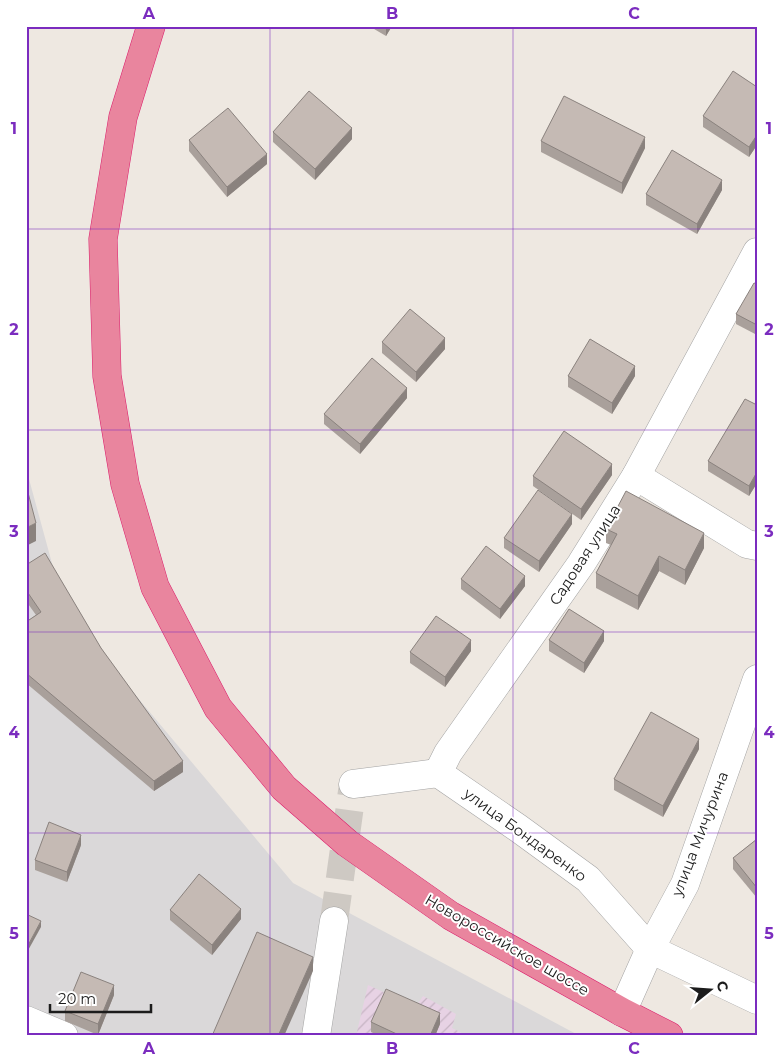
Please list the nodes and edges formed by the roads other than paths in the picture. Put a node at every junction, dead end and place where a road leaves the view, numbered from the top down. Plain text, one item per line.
1 (151, 26) edge
2 (757, 252) edge
3 (636, 476) junction
4 (757, 546) edge
5 (757, 679) edge
6 (438, 773) junction
7 (352, 784) dead end
8 (334, 921) tunnel mouth
9 (650, 949) junction
10 (757, 1000) edge
11 (622, 1012) junction
12 (26, 1020) edge
13 (64, 1036) edge
14 (316, 1036) edge
15 (669, 1036) edge

1 - 11 highway, Новороссийское шоссе
2 - 3 street, Садовая улица
3 - 4 street
3 - 6 street, Садовая улица
5 - 9 street, улица Мичурина
6 - 7 street
6 - 9 street, улица Бондаренко
8 - 14 street
9 - 10 street, улица Бондаренко
9 - 11 street, улица Мичурина
11 - 15 highway, Новороссийское шоссе
12 - 13 street

